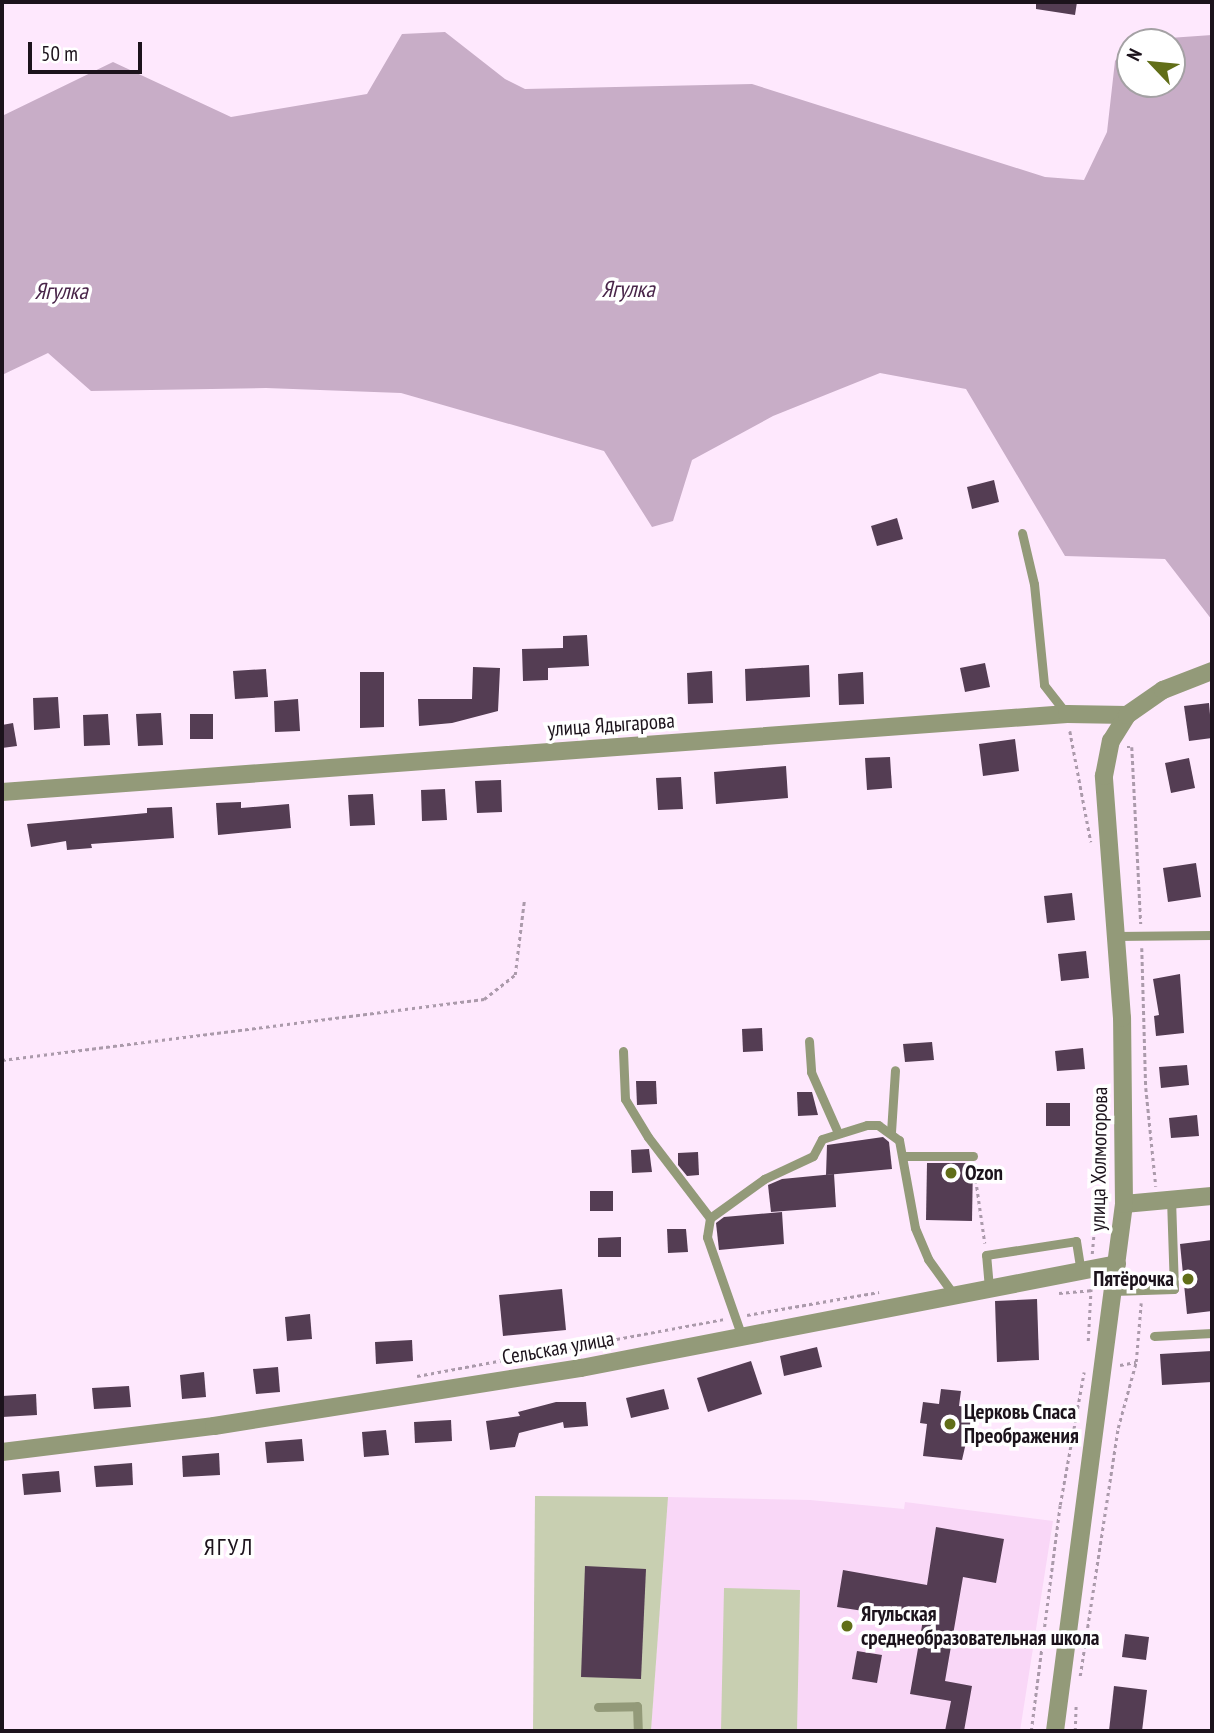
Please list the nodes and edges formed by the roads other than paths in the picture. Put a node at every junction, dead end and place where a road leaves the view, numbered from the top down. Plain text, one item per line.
1 (1022, 533) dead end
2 (1212, 671) edge
3 (1067, 714) junction
4 (1127, 715) junction
5 (2, 792) edge
6 (1212, 935) edge
7 (1116, 936) junction
8 (809, 1041) dead end
9 (623, 1051) dead end
10 (895, 1070) dead end
11 (891, 1132) junction
12 (838, 1133) junction
13 (973, 1156) road end
14 (904, 1157) junction
15 (1212, 1196) edge
16 (1165, 1200) junction
17 (1119, 1201) junction
18 (710, 1218) junction
19 (1117, 1264) junction
20 (1086, 1269) junction
21 (989, 1288) junction
22 (1113, 1291) junction
23 (954, 1295) junction
24 (1212, 1333) edge
25 (1154, 1336) dead end
26 (742, 1337) junction
27 (2, 1452) edge
28 (598, 1707) dead end
29 (638, 1731) edge
30 (1055, 1731) edge

1 - 3 lane
2 - 4 street
3 - 4 street, улица Ядыгарова
3 - 5 street, улица Ядыгарова
4 - 7 street, улица Холмогорова
6 - 7 lane
7 - 17 street, улица Холмогорова
8 - 12 lane
9 - 18 lane
10 - 11 lane
11 - 12 lane
11 - 14 lane
12 - 18 lane
13 - 14 lane
14 - 23 lane
15 - 16 street
16 - 17 street
16 - 22 lane
17 - 19 street, улица Холмогорова
18 - 26 lane
19 - 20 street, Сельская улица
19 - 22 street, улица Холмогорова
20 - 21 street, Сельская улица
20 - 21 lane
21 - 23 street, Сельская улица
22 - 30 street, улица Холмогорова
23 - 26 street, Сельская улица
24 - 25 lane
26 - 27 street, Сельская улица
28 - 29 lane

